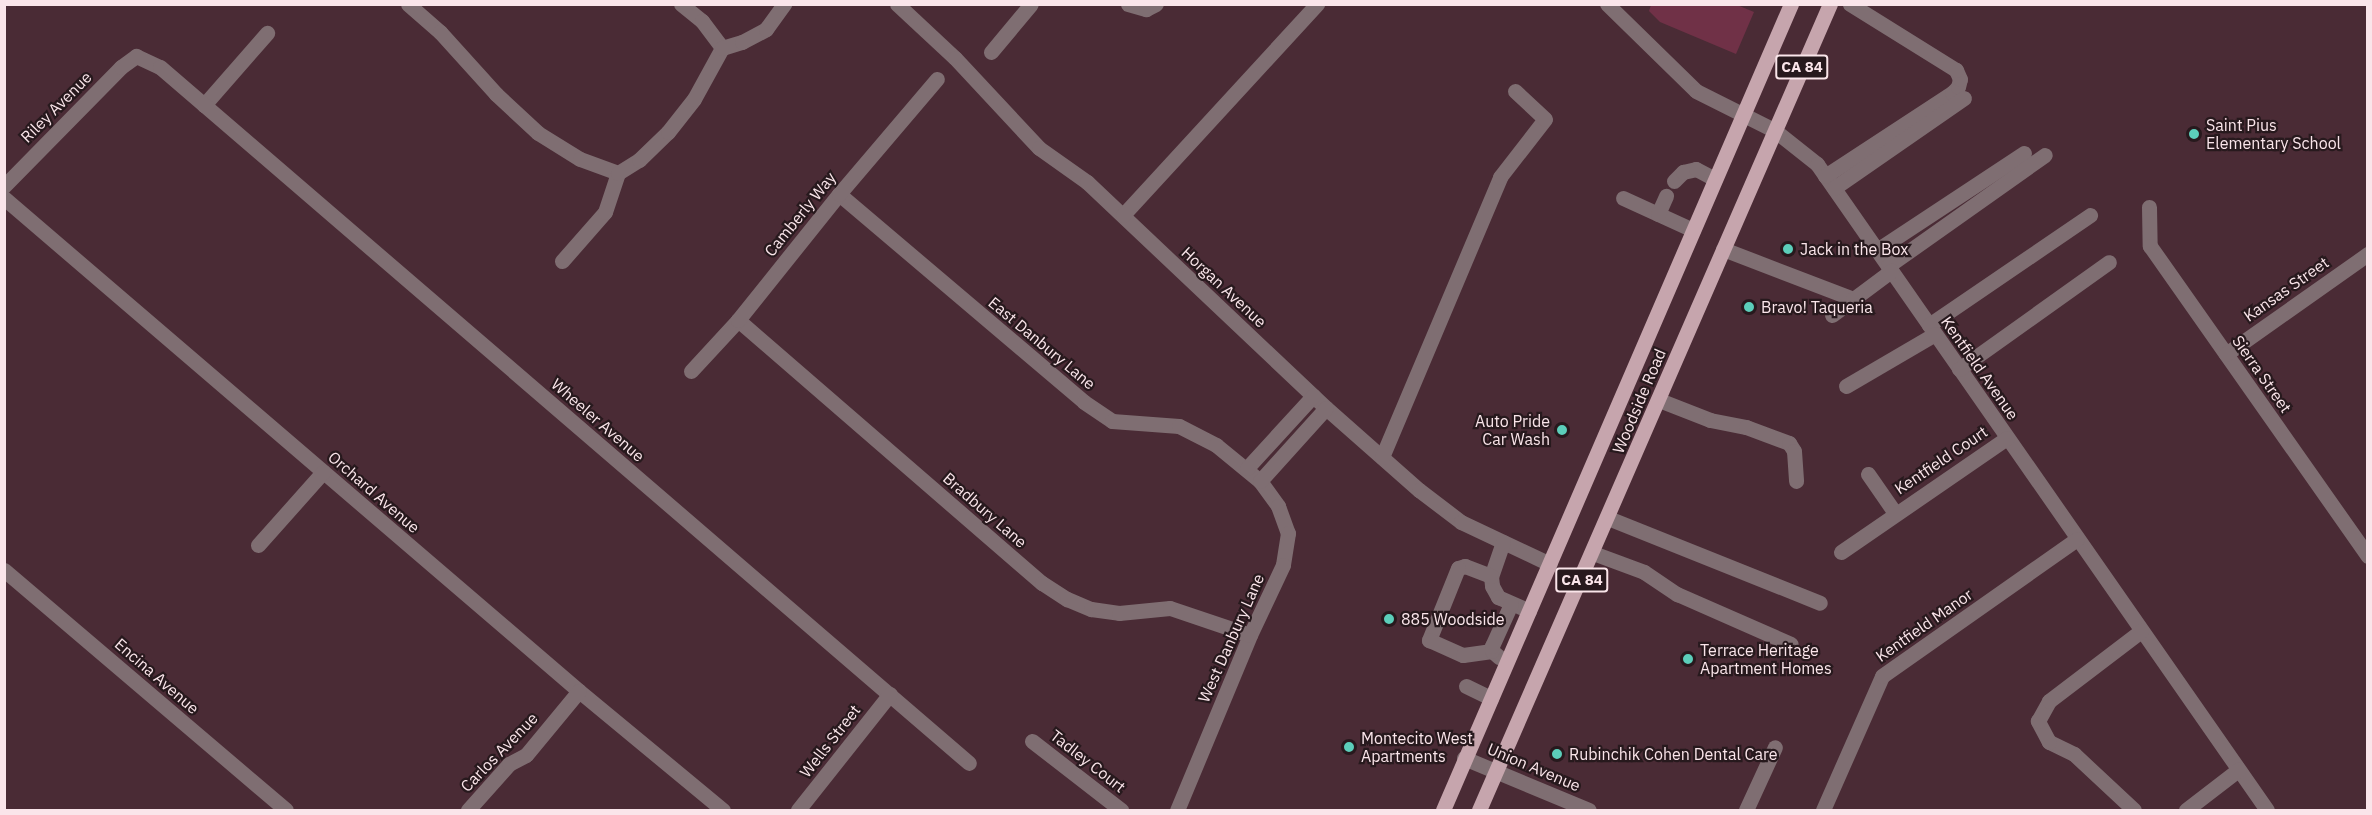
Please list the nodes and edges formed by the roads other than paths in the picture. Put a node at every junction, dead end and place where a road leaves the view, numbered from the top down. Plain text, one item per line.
1 (408, 4) edge
2 (681, 4) edge
3 (784, 4) edge
4 (897, 4) edge
5 (1030, 4) edge
6 (1128, 4) edge
7 (1156, 4) edge
8 (1317, 4) edge
9 (1607, 4) edge
10 (1791, 4) edge
11 (1830, 4) edge
12 (1850, 4) edge
13 (267, 33) dead end
14 (723, 48) junction
15 (991, 52) dead end
16 (136, 56) joint
17 (937, 79) dead end
18 (1515, 91) dead end
19 (1964, 98) dead end
20 (204, 105) junction
21 (1743, 114) junction
22 (1774, 130) junction
23 (2024, 153) dead end
24 (2045, 155) dead end
25 (618, 173) junction
26 (1825, 176) junction
27 (1715, 179) junction
28 (1674, 181) dead end
29 (4, 186) edge
30 (1834, 189) junction
31 (839, 194) junction
32 (1666, 196) dead end
33 (4, 198) edge
34 (1623, 198) dead end
35 (2149, 207) dead end
36 (1658, 214) junction
37 (1123, 215) junction
38 (2090, 215) dead end
39 (1693, 230) junction
40 (1723, 249) junction
41 (1877, 250) junction
42 (2367, 254) edge
43 (562, 261) dead end
44 (2109, 262) dead end
45 (1890, 269) junction
46 (1853, 299) junction
47 (1832, 315) dead end
48 (738, 320) junction
49 (1932, 329) junction
50 (2226, 354) junction
51 (1959, 369) junction
52 (691, 371) dead end
53 (1846, 386) dead end
54 (1313, 396) junction
55 (1659, 400) junction
56 (1326, 408) junction
57 (2007, 438) junction
58 (1382, 457) junction
59 (1247, 468) junction
60 (323, 472) junction
61 (1868, 474) dead end
62 (1260, 481) junction
63 (1796, 481) dead end
64 (1895, 513) junction
65 (1608, 518) junction
66 (2077, 539) junction
67 (1503, 542) junction
68 (258, 545) dead end
69 (1841, 552) dead end
70 (1593, 553) junction
71 (2367, 556) edge
72 (1550, 564) junction
73 (4, 570) edge
74 (1491, 576) junction
75 (1820, 603) dead end
76 (1511, 604) junction
77 (1529, 611) junction
78 (2141, 631) junction
79 (1250, 635) junction
80 (1791, 644) dead end
81 (1492, 651) junction
82 (1507, 661) junction
83 (1466, 686) dead end
84 (579, 691) junction
85 (890, 694) junction
86 (1491, 698) junction
87 (1032, 741) dead end
88 (1775, 747) dead end
89 (1464, 758) junction
90 (969, 763) dead end
91 (2238, 770) junction
92 (1496, 771) junction
93 (286, 810) edge
94 (468, 810) edge
95 (723, 810) edge
96 (798, 810) edge
97 (1121, 810) edge
98 (1177, 810) edge
99 (1443, 810) edge
100 (1479, 810) edge
101 (1589, 810) edge
102 (1746, 810) edge
103 (1823, 810) edge
104 (2134, 810) edge
105 (2186, 810) edge
106 (2267, 810) edge

1 - 25 street
2 - 14 street
3 - 14 street
4 - 37 street, Horgan Avenue
5 - 15 street
6 - 7 street
8 - 37 street
9 - 21 street, Kentfield Avenue
10 - 21 main road, Woodside Road / CA 84
11 - 22 main road, Woodside Road / CA 84
12 - 26 street
13 - 20 street
14 - 25 street
16 - 20 street, Wheeler Avenue
16 - 29 street, Riley Avenue
17 - 31 street, Camberly Way
18 - 58 street
19 - 30 street
20 - 85 street, Wheeler Avenue
21 - 22 street, Kentfield Avenue
21 - 27 main road, Woodside Road / CA 84
22 - 26 street, Kentfield Avenue
22 - 40 main road, Woodside Road / CA 84
23 - 41 street
24 - 45 street
25 - 43 street
26 - 30 street, Kentfield Avenue
27 - 28 street
27 - 39 main road, Woodside Road / CA 84
30 - 41 street, Kentfield Avenue
31 - 48 street, Camberly Way
31 - 59 street, East Danbury Lane
32 - 36 street
33 - 60 street, Orchard Avenue
34 - 36 street
35 - 50 street, Sierra Street
36 - 39 street
37 - 54 street, Horgan Avenue
38 - 49 street
39 - 72 main road, Woodside Road / CA 84
40 - 46 street
40 - 55 main road, Woodside Road / CA 84
41 - 45 street, Kentfield Avenue
42 - 50 street, Kansas Street
44 - 51 street
45 - 46 street
45 - 49 street, Kentfield Avenue
46 - 47 street
48 - 52 street, Camberly Way
48 - 79 street, Bradbury Lane
49 - 51 street, Kentfield Avenue
49 - 53 street
50 - 71 street, Sierra Street
51 - 57 street, Kentfield Avenue
54 - 56 street, Horgan Avenue
54 - 59 street
55 - 63 street
55 - 65 main road, Woodside Road / CA 84
56 - 58 street, Horgan Avenue
56 - 62 street
57 - 64 street, Kentfield Court
57 - 66 street, Kentfield Avenue
58 - 67 street, Horgan Avenue
59 - 62 street, West Danbury Lane
60 - 68 street
60 - 84 street, Orchard Avenue
61 - 64 street, Kentfield Court
62 - 79 street, West Danbury Lane
64 - 69 street, Kentfield Court
65 - 70 main road, Woodside Road / CA 84
65 - 75 street
66 - 78 street, Kentfield Avenue
66 - 103 street, Kentfield Manor
67 - 72 street, Horgan Avenue
67 - 74 street
70 - 80 street
70 - 92 main road, Woodside Road / CA 84
72 - 77 main road, Woodside Road / CA 84
73 - 93 street, Encina Avenue
74 - 76 street
74 - 81 street
76 - 77 street
76 - 81 street
77 - 82 main road, Woodside Road / CA 84
78 - 91 street, Kentfield Avenue
78 - 104 street
79 - 98 street, West Danbury Lane
81 - 82 street
82 - 86 main road, Woodside Road / CA 84
83 - 86 street
84 - 94 street, Carlos Avenue
84 - 95 street, Orchard Avenue
85 - 90 street, Wheeler Avenue
85 - 96 street, Wells Street
86 - 89 main road, Woodside Road / CA 84
87 - 97 street, Tadley Court
88 - 102 street
89 - 92 street, Union Avenue
89 - 99 main road, Woodside Road / CA 84
91 - 105 street
91 - 106 street, Kentfield Avenue
92 - 100 main road, Woodside Road / CA 84
92 - 101 street, Union Avenue

